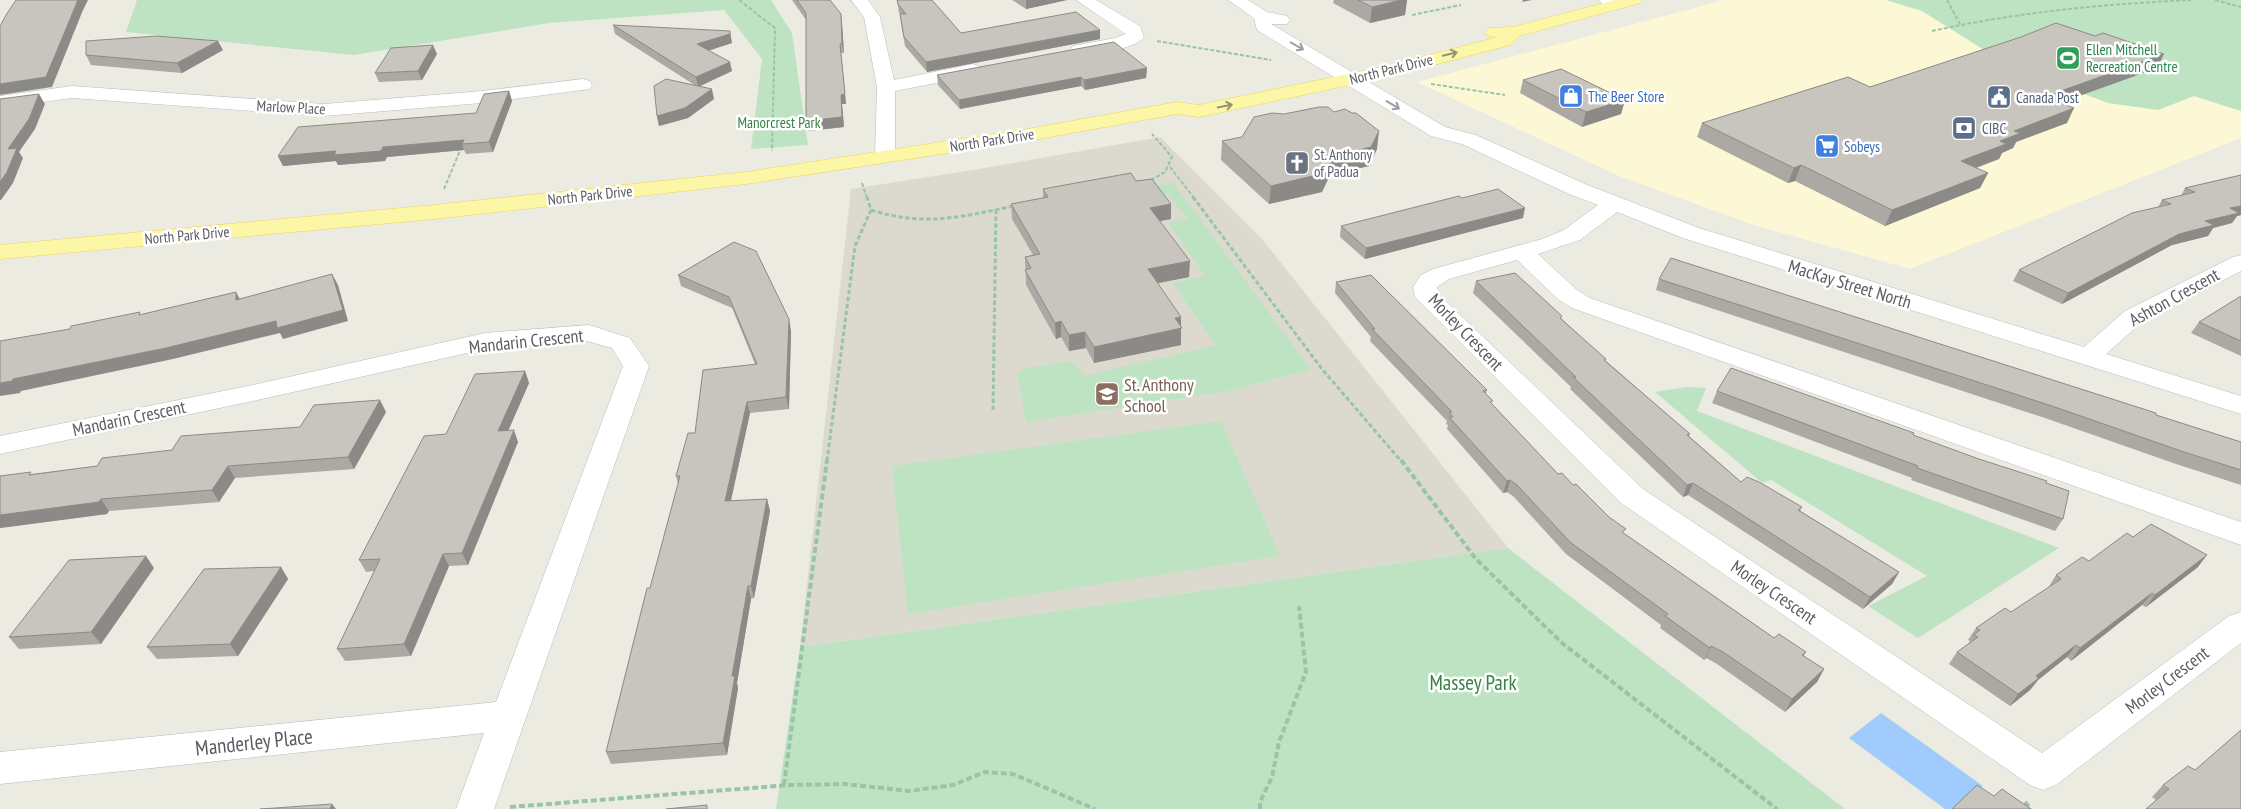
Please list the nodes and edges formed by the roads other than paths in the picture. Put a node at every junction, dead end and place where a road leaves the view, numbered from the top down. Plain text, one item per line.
1 (859, 0) edge
2 (1084, 0) edge
3 (1236, 0) edge
4 (1634, 0) edge
5 (1612, 2) edge
6 (1262, 16) junction
7 (1513, 32) junction
8 (1061, 54) edge
9 (993, 67) edge
10 (1333, 68) junction
11 (1353, 71) junction
12 (1374, 74) junction
13 (582, 84) dead end
14 (886, 87) junction
15 (0, 102) edge
16 (1177, 108) junction
17 (1469, 139) junction
18 (885, 156) junction
19 (1613, 204) junction
20 (0, 252) edge
21 (1523, 253) junction
22 (2241, 262) edge
23 (2088, 357) junction
24 (2241, 405) edge
25 (0, 444) edge
26 (2241, 534) edge
27 (2241, 625) edge
28 (508, 716) junction
29 (0, 768) edge
30 (475, 809) edge

1 - 14 street
2 - 8 street
3 - 6 street
4 - 5 main road, North Park Drive
5 - 7 main road, North Park Drive
6 -> 10 street
6 - 11 street, MacKay Street North
7 - 11 main road, North Park Drive
12 -> 7 main road, North Park Drive
9 - 14 street
10 - 11 main road, North Park Drive
10 - 16 main road, North Park Drive
11 - 12 main road, North Park Drive
16 -> 11 main road, North Park Drive
11 -> 17 street, MacKay Street North
12 - 17 street, MacKay Street North
13 - 15 street, Marlow Place
14 - 18 street
16 - 18 main road, North Park Drive
17 - 19 street, MacKay Street North
18 - 20 main road, North Park Drive
19 - 21 street, Morley Crescent
19 - 23 street, MacKay Street North
21 - 26 street
21 - 27 street, Morley Crescent
22 - 23 street, Ashton Crescent
23 - 24 street, MacKay Street North
25 - 28 street, Mandarin Crescent
28 - 29 street, Manderley Place
28 - 30 street, Mandarin Crescent

